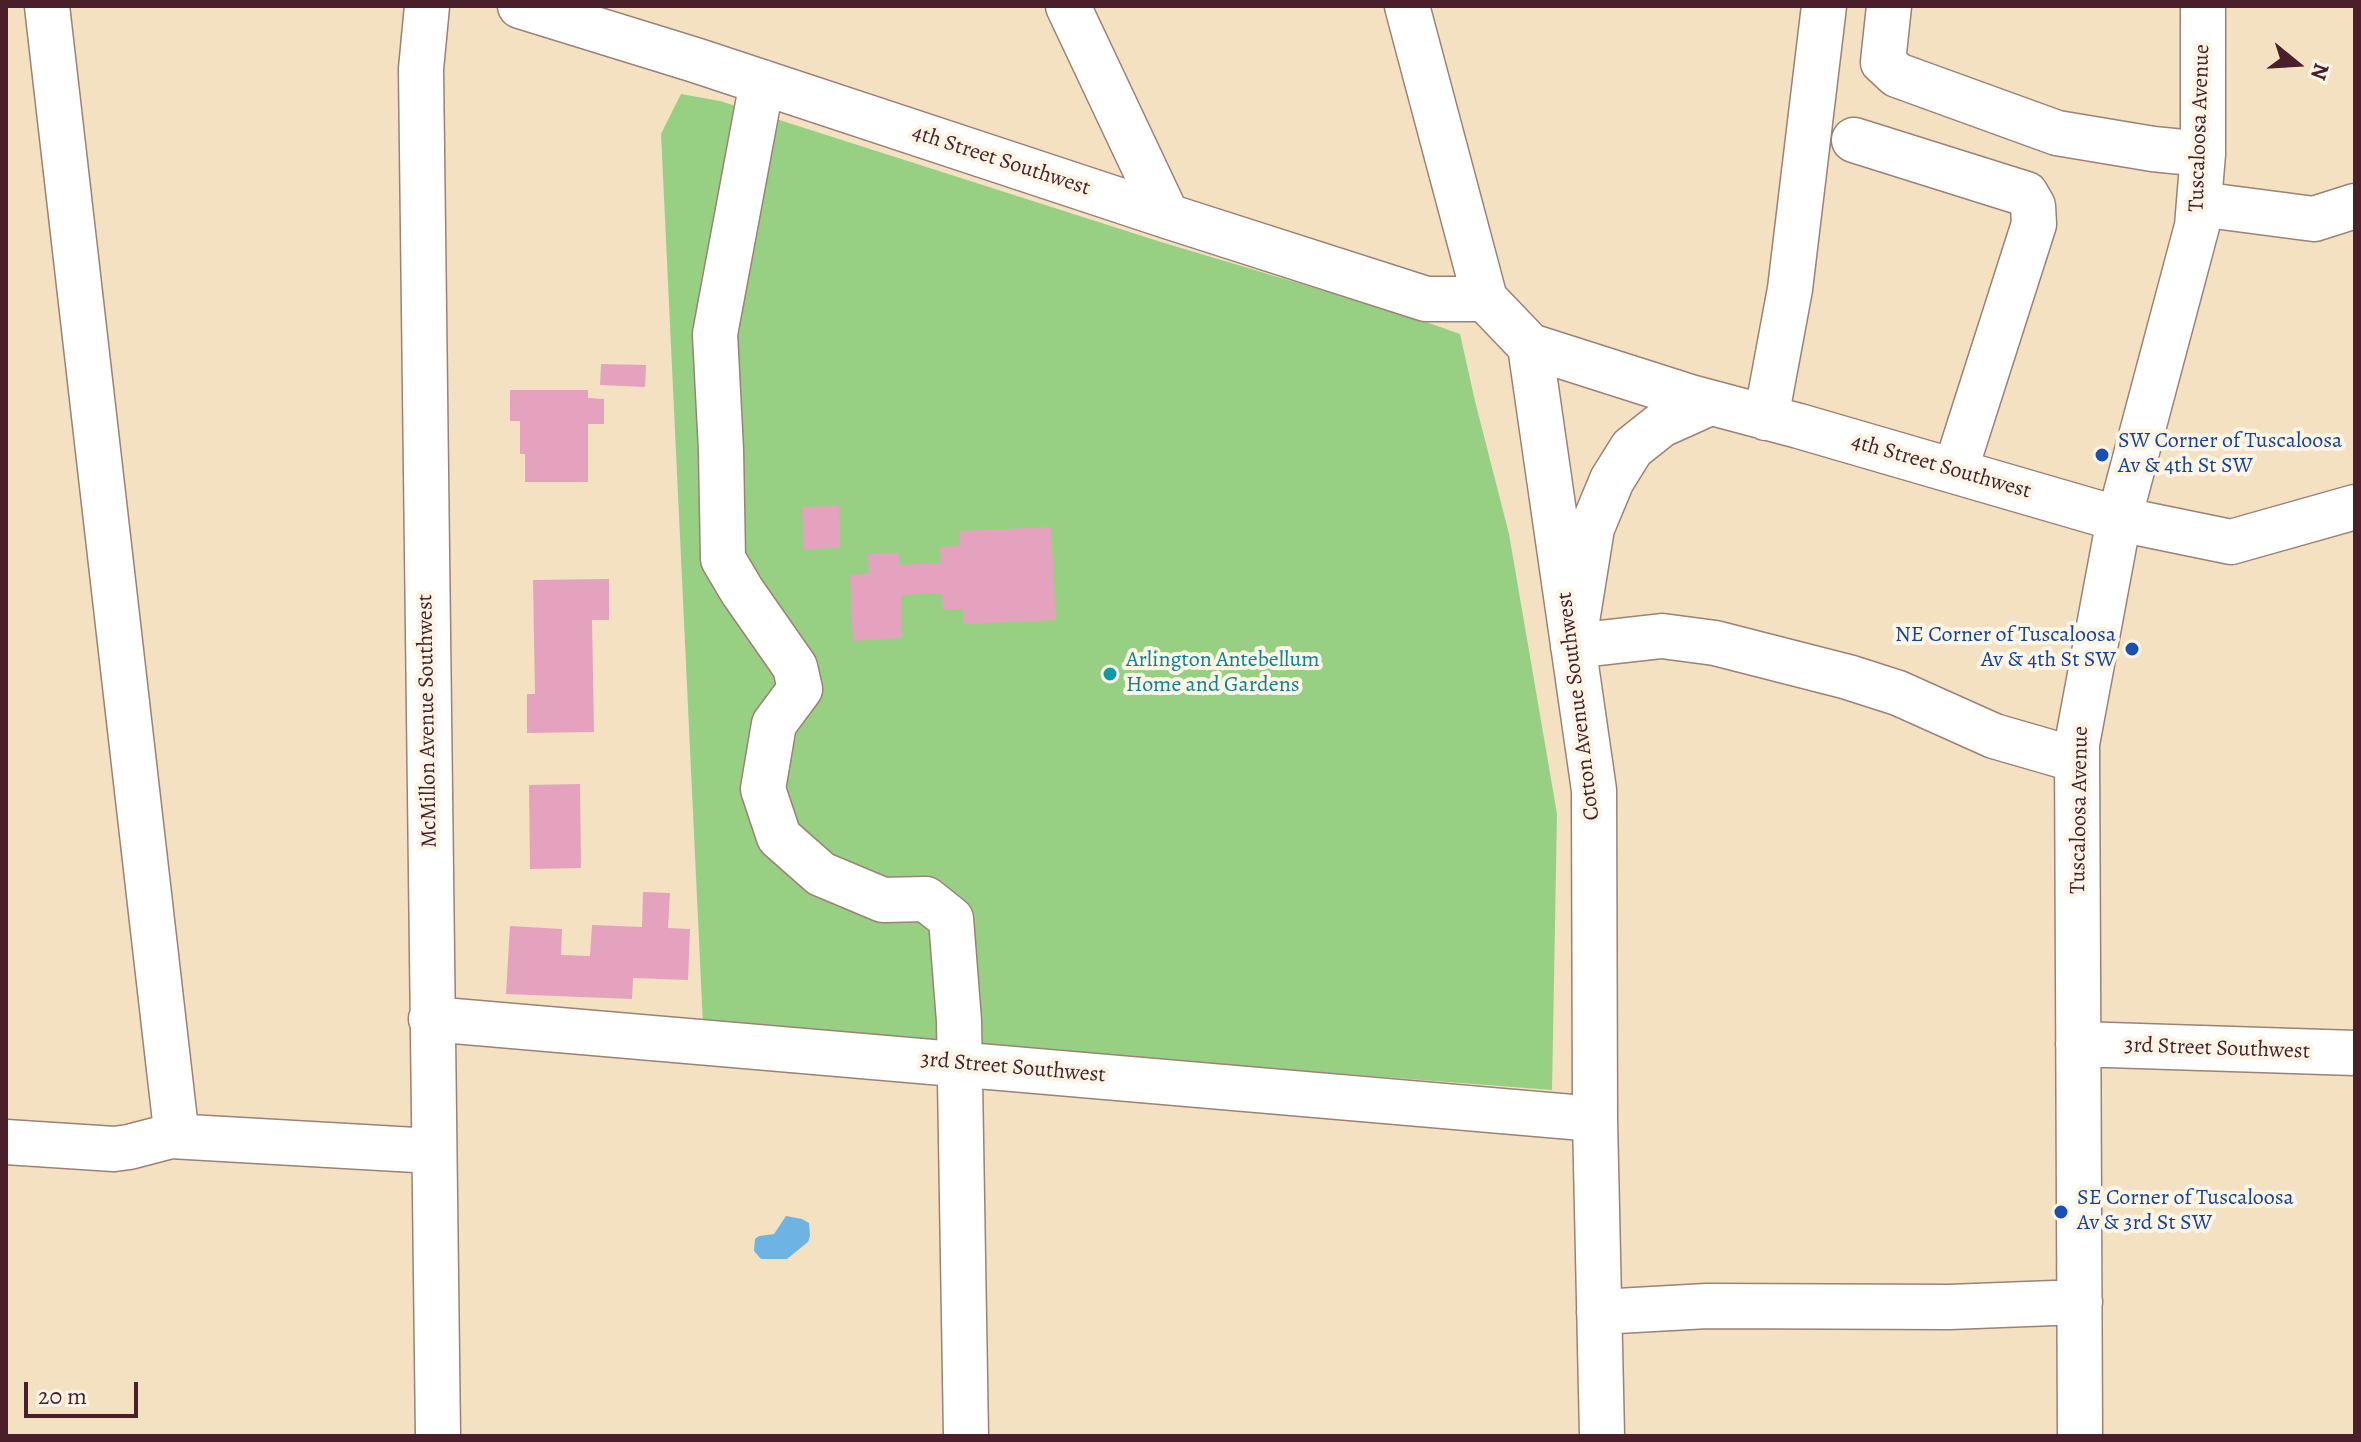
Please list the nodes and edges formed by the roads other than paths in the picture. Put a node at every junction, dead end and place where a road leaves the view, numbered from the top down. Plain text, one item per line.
1 (47, 6) edge
2 (427, 6) edge
3 (520, 6) edge
4 (1068, 6) edge
5 (1407, 6) edge
6 (1824, 6) edge
7 (1889, 6) edge
8 (2203, 6) edge
9 (563, 13) edge
10 (762, 82) junction
11 (1854, 140) dead end
12 (2203, 154) junction
13 (2199, 204) junction
14 (2355, 206) edge
15 (1167, 216) junction
16 (1485, 299) junction
17 (1530, 346) junction
18 (1710, 403) junction
19 (1766, 418) junction
20 (1955, 471) junction
21 (2355, 507) edge
22 (2119, 519) junction
23 (1573, 646) junction
24 (2077, 760) junction
25 (431, 1019) junction
26 (2078, 1044) junction
27 (2355, 1053) edge
28 (960, 1062) junction
29 (1595, 1119) junction
30 (171, 1136) junction
31 (6, 1142) edge
32 (433, 1151) junction
33 (2080, 1302) junction
34 (1599, 1312) junction
35 (438, 1436) edge
36 (966, 1436) edge
37 (1602, 1436) edge
38 (2080, 1436) edge

1 - 30 street
2 - 25 street, McMillon Avenue Southwest
3 - 9 street, 4th Street Southwest
4 - 15 street
5 - 16 street
6 - 19 street
7 - 12 street
8 - 12 street, Tuscaloosa Avenue
9 - 10 street, 4th Street Southwest
10 - 15 street, 4th Street Southwest
10 - 28 street
11 - 20 street
12 - 13 street, Tuscaloosa Avenue
13 - 14 street
13 - 22 street, Tuscaloosa Avenue
15 - 16 street, 4th Street Southwest
16 - 17 street
17 - 18 street, 4th Street Southwest
17 - 23 street, Cotton Avenue Southwest
18 - 19 street, 4th Street Southwest
18 - 23 street
19 - 20 street, 4th Street Southwest
20 - 22 street, 4th Street Southwest
21 - 22 street, 4th Street Southwest
22 - 24 street, Tuscaloosa Avenue
23 - 24 street
23 - 29 street, Cotton Avenue Southwest
24 - 26 street, Tuscaloosa Avenue
25 - 28 street, 3rd Street Southwest
25 - 32 street, McMillon Avenue Southwest
26 - 27 street, 3rd Street Southwest
26 - 33 street, Tuscaloosa Avenue
28 - 29 street, 3rd Street Southwest
28 - 36 street
29 - 34 street, Cotton Avenue Southwest
30 - 31 street
30 - 32 street
32 - 35 street, McMillon Avenue Southwest
33 - 34 street
33 - 38 street, Tuscaloosa Avenue
34 - 37 street, Cotton Avenue Southwest

